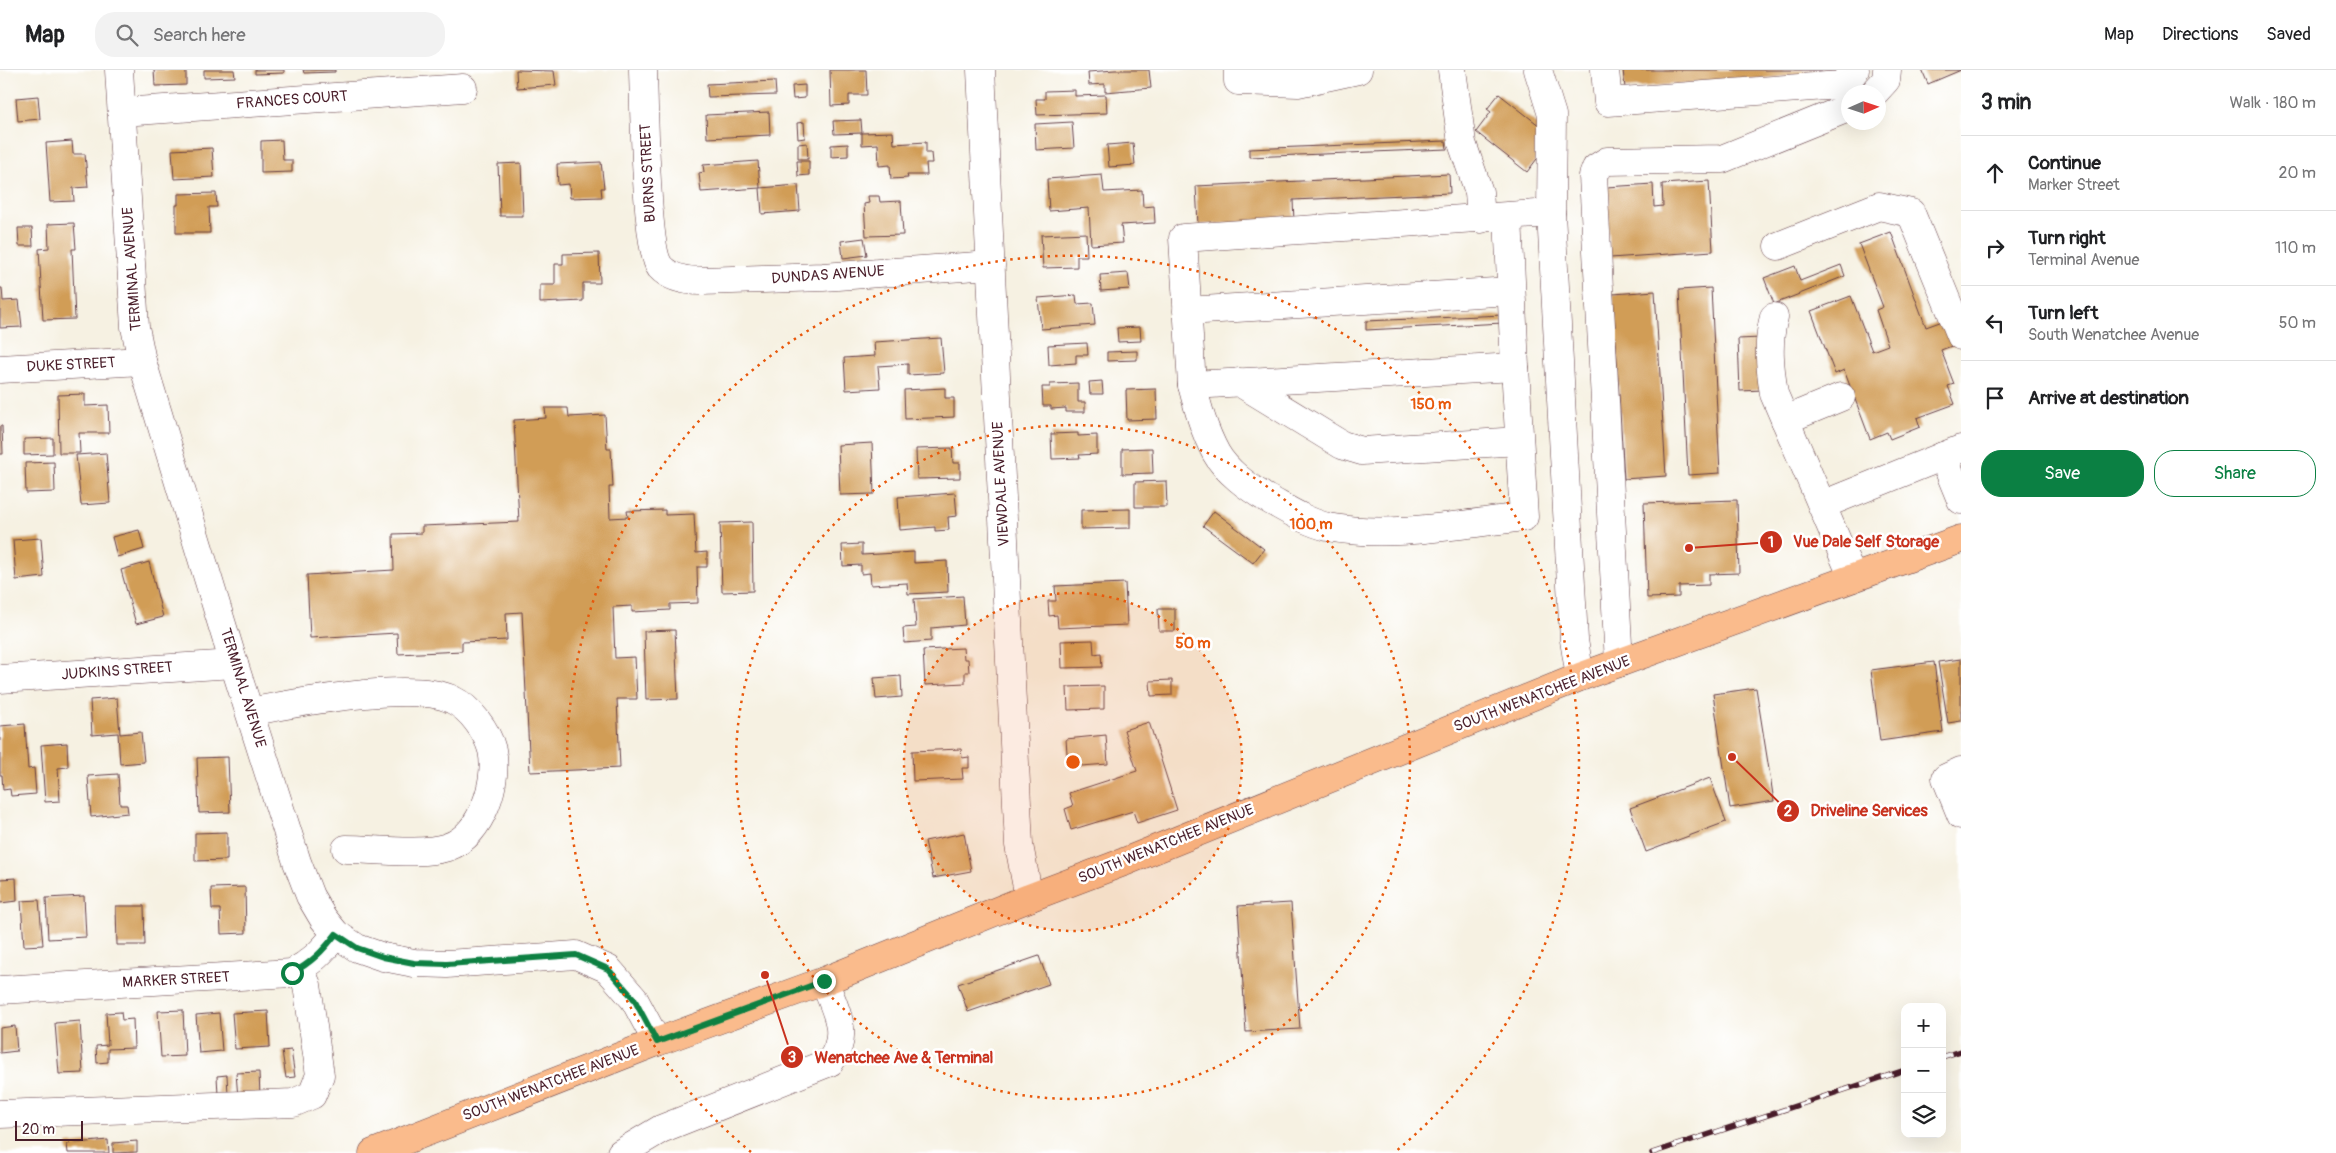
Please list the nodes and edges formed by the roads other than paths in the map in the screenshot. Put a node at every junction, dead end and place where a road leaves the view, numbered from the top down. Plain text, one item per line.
1 (119, 70) edge
2 (642, 70) edge
3 (981, 70) edge
4 (1238, 70) edge
5 (1358, 70) edge
6 (1452, 70) edge
7 (1538, 70) edge
8 (1605, 70) edge
9 (1855, 70) edge
10 (1887, 70) edge
11 (1881, 85) edge
12 (463, 88) dead end
13 (1841, 111) edge
14 (122, 112) junction
15 (1551, 213) junction
16 (1508, 217) junction
17 (1481, 219) junction
18 (1778, 246) dead end
19 (990, 264) junction
20 (666, 273) joint
21 (1512, 291) junction
22 (1187, 311) junction
23 (1774, 317) dead end
24 (1961, 336) edge
25 (142, 361) junction
26 (1515, 367) junction
27 (0, 369) edge
28 (1239, 382) junction
29 (1192, 385) junction
30 (1841, 397) dead end
31 (1785, 420) junction
32 (1518, 441) junction
33 (1952, 452) edge
34 (1961, 500) edge
35 (1822, 505) junction
36 (1961, 539) edge
37 (1853, 578) junction
38 (1619, 663) junction
39 (234, 664) junction
40 (1580, 677) junction
41 (0, 679) edge
42 (250, 712) junction
43 (1961, 771) edge
44 (1961, 815) edge
45 (346, 849) dead end
46 (1029, 898) junction
47 (336, 934) junction
48 (300, 969) junction
49 (824, 981) junction
50 (0, 990) edge
51 (657, 1042) junction
52 (0, 1114) edge
53 (373, 1153) edge
54 (621, 1153) edge

1 - 14 street, TERMINAL AVENUE
2 - 20 street, BURNS STREET
3 - 19 street, VIEWDALE AVENUE
4 - 5 street
6 - 17 street
7 - 15 street
8 - 9 street
10 - 11 street
12 - 14 street, FRANCES COURT
13 - 38 street
14 - 25 street, TERMINAL AVENUE
15 - 16 street
15 - 40 street
16 - 17 street
16 - 21 street
17 - 22 street
18 - 24 street
19 - 20 street, DUNDAS AVENUE
19 - 46 street, VIEWDALE AVENUE
21 - 22 street
21 - 26 street
22 - 29 street
23 - 31 street
25 - 27 street, DUKE STREET
25 - 39 street, TERMINAL AVENUE
26 - 28 street
26 - 32 street
28 - 29 street
28 - 32 street
29 - 32 street
30 - 31 street
31 - 35 street
33 - 34 street
33 - 35 street
35 - 37 street
36 - 37 main road, SOUTH WENATCHEE AVENUE
37 - 38 main road, SOUTH WENATCHEE AVENUE
38 - 40 main road, SOUTH WENATCHEE AVENUE
39 - 41 street, JUDKINS STREET
39 - 42 street, TERMINAL AVENUE
40 - 46 main road, SOUTH WENATCHEE AVENUE
42 - 45 street
42 - 47 street, TERMINAL AVENUE
43 - 44 street
46 - 49 main road, SOUTH WENATCHEE AVENUE
47 - 48 street, MARKER STREET
47 - 51 street, TERMINAL AVENUE
48 - 50 street, MARKER STREET
48 - 52 street
49 - 51 main road, SOUTH WENATCHEE AVENUE
49 - 54 street
51 - 53 main road, SOUTH WENATCHEE AVENUE

